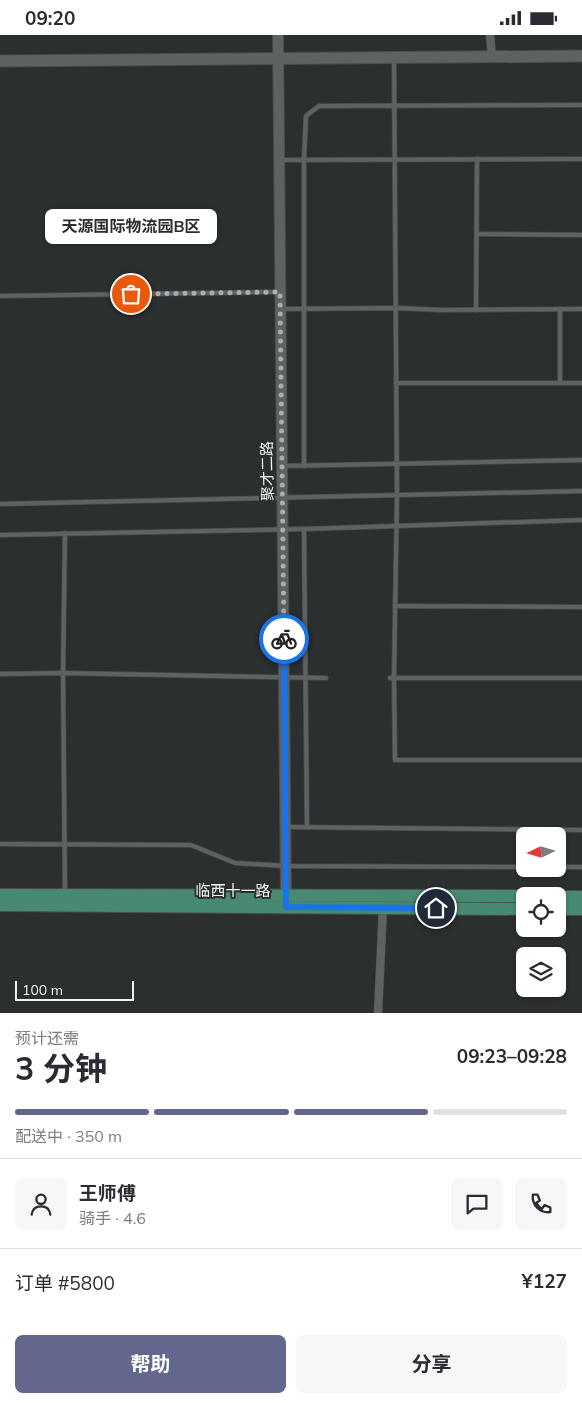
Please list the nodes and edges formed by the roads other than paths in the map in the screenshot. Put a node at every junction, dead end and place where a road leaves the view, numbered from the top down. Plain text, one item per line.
1 (278, 35) edge
2 (490, 35) edge
3 (582, 56) edge
4 (394, 57) junction
5 (492, 57) junction
6 (278, 58) junction
7 (0, 61) edge
8 (582, 105) edge
9 (394, 106) junction
10 (279, 159) junction
11 (304, 159) junction
12 (395, 159) junction
13 (477, 159) junction
14 (582, 159) edge
15 (477, 235) junction
16 (582, 235) edge
17 (280, 292) junction
18 (0, 297) edge
19 (304, 308) junction
20 (396, 308) junction
21 (280, 309) junction
22 (560, 309) junction
23 (582, 309) edge
24 (476, 310) junction
25 (396, 383) junction
26 (560, 383) junction
27 (582, 383) edge
28 (582, 460) edge
29 (396, 464) junction
30 (282, 466) junction
31 (304, 466) junction
32 (582, 491) edge
33 (397, 495) junction
34 (282, 498) junction
35 (0, 504) edge
36 (582, 520) edge
37 (396, 526) junction
38 (283, 529) junction
39 (304, 529) junction
40 (65, 533) junction
41 (0, 535) edge
42 (395, 606) junction
43 (582, 607) edge
44 (63, 673) junction
45 (0, 674) edge
46 (284, 678) junction
47 (305, 678) junction
48 (326, 678) dead end
49 (392, 678) junction
50 (582, 678) edge
51 (582, 760) edge
52 (286, 827) junction
53 (308, 827) junction
54 (582, 830) edge
55 (0, 844) edge
56 (64, 844) junction
57 (286, 865) junction
58 (516, 867) edge
59 (566, 867) edge
60 (582, 867) edge
61 (0, 895) edge
62 (65, 895) junction
63 (516, 897) edge
64 (566, 897) edge
65 (582, 897) edge
66 (286, 901) junction
67 (0, 905) edge
68 (383, 907) junction
69 (516, 909) edge
70 (566, 909) edge
71 (582, 909) edge
72 (378, 1013) edge

1 - 6 street, 聚才二路
2 - 5 street
3 - 5 main road
4 - 5 main road
4 - 6 main road
4 - 9 lane
6 - 7 main road
6 - 10 street, 聚才二路
8 - 9 lane
9 - 11 lane
9 - 12 lane
10 - 11 lane
10 - 17 street, 聚才二路
11 - 12 lane
11 - 19 lane
12 - 13 lane
12 - 20 lane
13 - 14 lane
13 - 15 lane
15 - 16 lane
15 - 24 lane
17 - 18 lane
17 - 21 street, 聚才二路
19 - 20 lane
19 - 21 lane
19 - 31 lane
20 - 24 lane
20 - 25 lane
21 - 30 street, 聚才二路
22 - 23 lane
22 - 24 lane
22 - 26 lane
25 - 26 lane
25 - 29 lane
26 - 27 lane
28 - 29 lane
29 - 31 lane
29 - 33 lane
30 - 31 lane
30 - 34 street, 聚才二路
32 - 33 lane
33 - 34 lane
33 - 37 lane
34 - 35 lane
34 - 38 street, 聚才二路
36 - 37 lane
37 - 39 lane
37 - 42 lane
38 - 39 lane
38 - 40 lane
38 - 46 street, 聚才二路
39 - 47 lane
40 - 41 lane
40 - 44 lane
42 - 43 lane
42 - 49 lane
44 - 45 lane
44 - 46 lane
44 - 56 lane
46 - 47 lane
46 - 52 street, 聚才二路
47 - 48 lane
47 - 53 lane
49 - 50 lane
49 - 51 lane
52 - 53 lane
52 - 57 street, 聚才二路
53 - 54 lane
55 - 56 lane
56 - 57 lane
56 - 62 lane
57 - 58 lane
57 - 66 street, 聚才二路
59 - 60 lane
61 - 62 main road, 临西十一路
62 - 66 main road, 临西十一路
63 - 66 main road, 临西十一路
64 - 65 main road
66 - 67 main road, 临西十一路
66 - 68 main road, 临西十一路
68 - 69 main road, 临西十一路
68 - 72 street
70 - 71 main road

